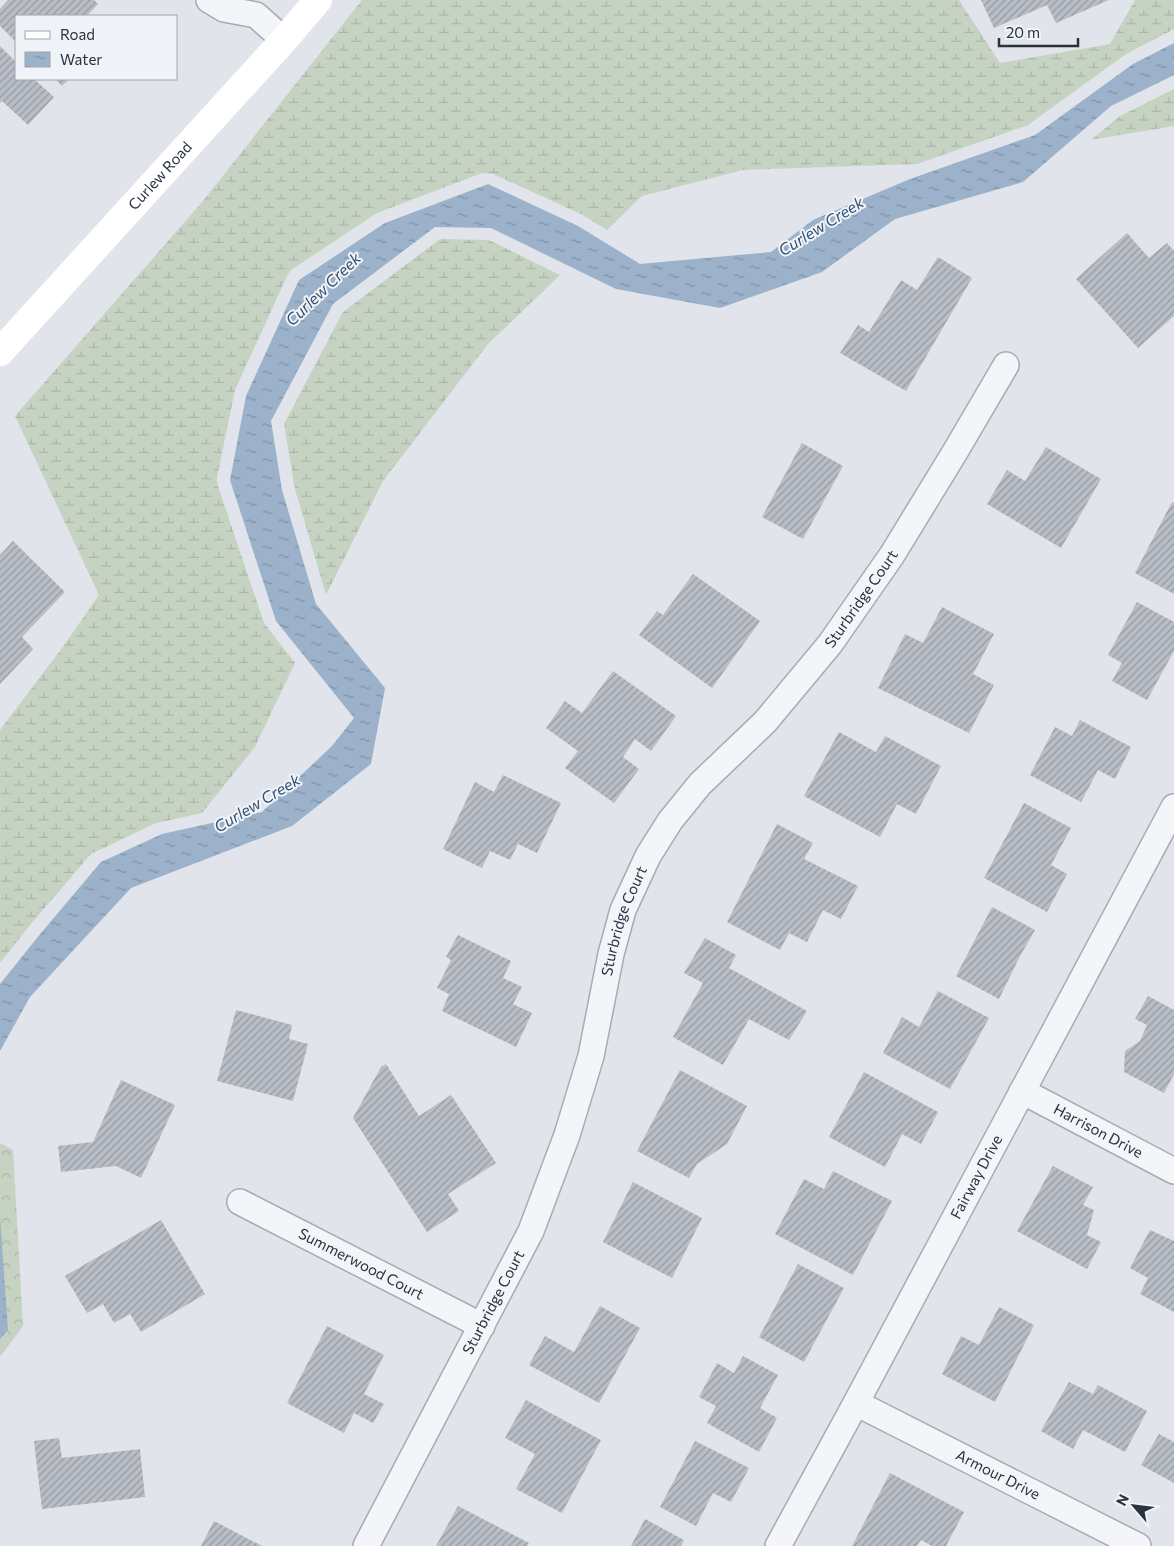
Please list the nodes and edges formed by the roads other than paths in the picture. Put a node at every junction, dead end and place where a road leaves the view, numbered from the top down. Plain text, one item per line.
1 (209, 0) edge
2 (318, 0) edge
3 (254, 7) edge
4 (284, 40) junction
5 (0, 352) edge
6 (1006, 365) dead end
7 (1174, 807) edge
8 (1022, 1091) junction
9 (1174, 1171) edge
10 (240, 1202) dead end
11 (482, 1326) junction
12 (856, 1403) junction
13 (366, 1546) edge
14 (778, 1546) edge
15 (1138, 1546) edge

1 - 3 street
2 - 4 main road, Curlew Road
3 - 4 street
4 - 5 main road, Curlew Road
6 - 11 street, Sturbridge Court
7 - 8 street, Fairway Drive
8 - 9 street, Harrison Drive
8 - 12 street, Fairway Drive
10 - 11 street, Summerwood Court
11 - 13 street, Sturbridge Court
12 - 14 street, Fairway Drive
12 - 15 street, Armour Drive

